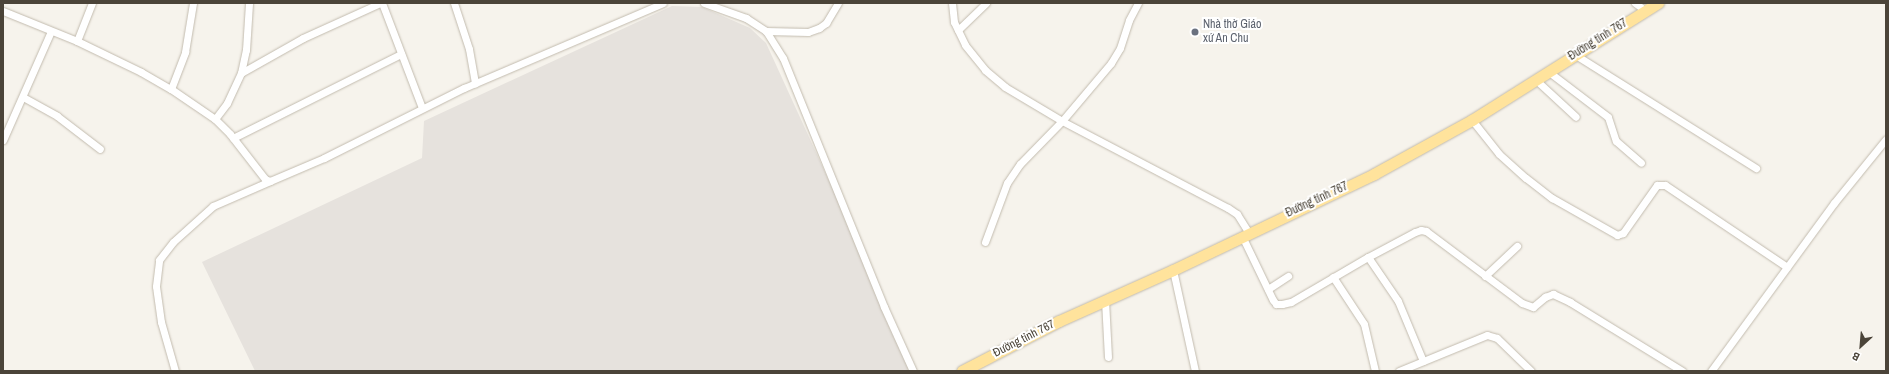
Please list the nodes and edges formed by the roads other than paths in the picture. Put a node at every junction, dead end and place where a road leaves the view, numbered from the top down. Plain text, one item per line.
1 (92, 3) edge
2 (193, 3) edge
3 (249, 3) edge
4 (381, 3) edge
5 (454, 3) edge
6 (663, 3) edge
7 (704, 3) edge
8 (838, 3) edge
9 (952, 3) edge
10 (986, 3) edge
11 (1138, 3) edge
12 (1635, 3) edge
13 (1658, 3) edge
14 (3, 10) edge
15 (1646, 11) junction
16 (958, 30) junction
17 (51, 31) junction
18 (766, 31) junction
19 (77, 41) junction
20 (401, 54) junction
21 (1574, 54) junction
22 (241, 72) junction
23 (1549, 72) junction
24 (1536, 80) junction
25 (475, 83) junction
26 (171, 89) junction
27 (23, 97) junction
28 (422, 108) junction
29 (1576, 117) dead end
30 (215, 119) junction
31 (1472, 120) junction
32 (1062, 121) junction
33 (4, 137) edge
34 (233, 138) junction
35 (1886, 138) edge
36 (100, 149) dead end
37 (1641, 163) dead end
38 (1756, 168) dead end
39 (270, 181) junction
40 (1245, 234) junction
41 (985, 242) dead end
42 (1517, 246) dead end
43 (1368, 257) junction
44 (1787, 267) junction
45 (1173, 270) junction
46 (1288, 276) dead end
47 (1485, 276) junction
48 (1333, 278) junction
49 (1268, 289) junction
50 (1105, 300) junction
51 (1108, 357) dead end
52 (1423, 361) junction
53 (174, 371) edge
54 (912, 371) edge
55 (962, 371) edge
56 (1195, 371) edge
57 (1375, 371) edge
58 (1399, 371) edge
59 (1531, 371) edge
60 (1682, 371) edge
61 (1711, 371) edge

1 - 19 street
2 - 26 street
3 - 22 street
4 - 20 street
4 - 22 street
5 - 25 street
6 - 25 street
7 - 18 street
8 - 18 street
9 - 16 street
10 - 16 street
11 - 32 street
12 - 15 street
13 - 15 main road, Đường tỉnh 767
14 - 17 street
15 - 21 main road, Đường tỉnh 767
16 - 32 street
17 - 19 street
17 - 27 street
18 - 54 street
19 - 26 street
20 - 28 street
20 - 34 street
21 - 23 main road, Đường tỉnh 767
21 - 38 street
22 - 30 street
23 - 24 main road, Đường tỉnh 767
23 - 37 street
24 - 29 street
24 - 31 main road, Đường tỉnh 767
25 - 28 street
26 - 30 street
27 - 33 street
27 - 36 street
28 - 39 street
30 - 34 street
31 - 40 main road, Đường tỉnh 767
31 - 44 street
32 - 40 street
32 - 41 street
34 - 39 street
35 - 44 street
39 - 53 street
40 - 45 main road, Đường tỉnh 767
40 - 49 street
42 - 47 street
43 - 47 street
43 - 48 street
43 - 52 street
44 - 61 street
45 - 50 main road, Đường tỉnh 767
45 - 56 street
46 - 49 street
47 - 60 street
48 - 49 street
48 - 57 street
50 - 51 street
50 - 55 main road, Đường tỉnh 767
52 - 58 street
52 - 59 street

